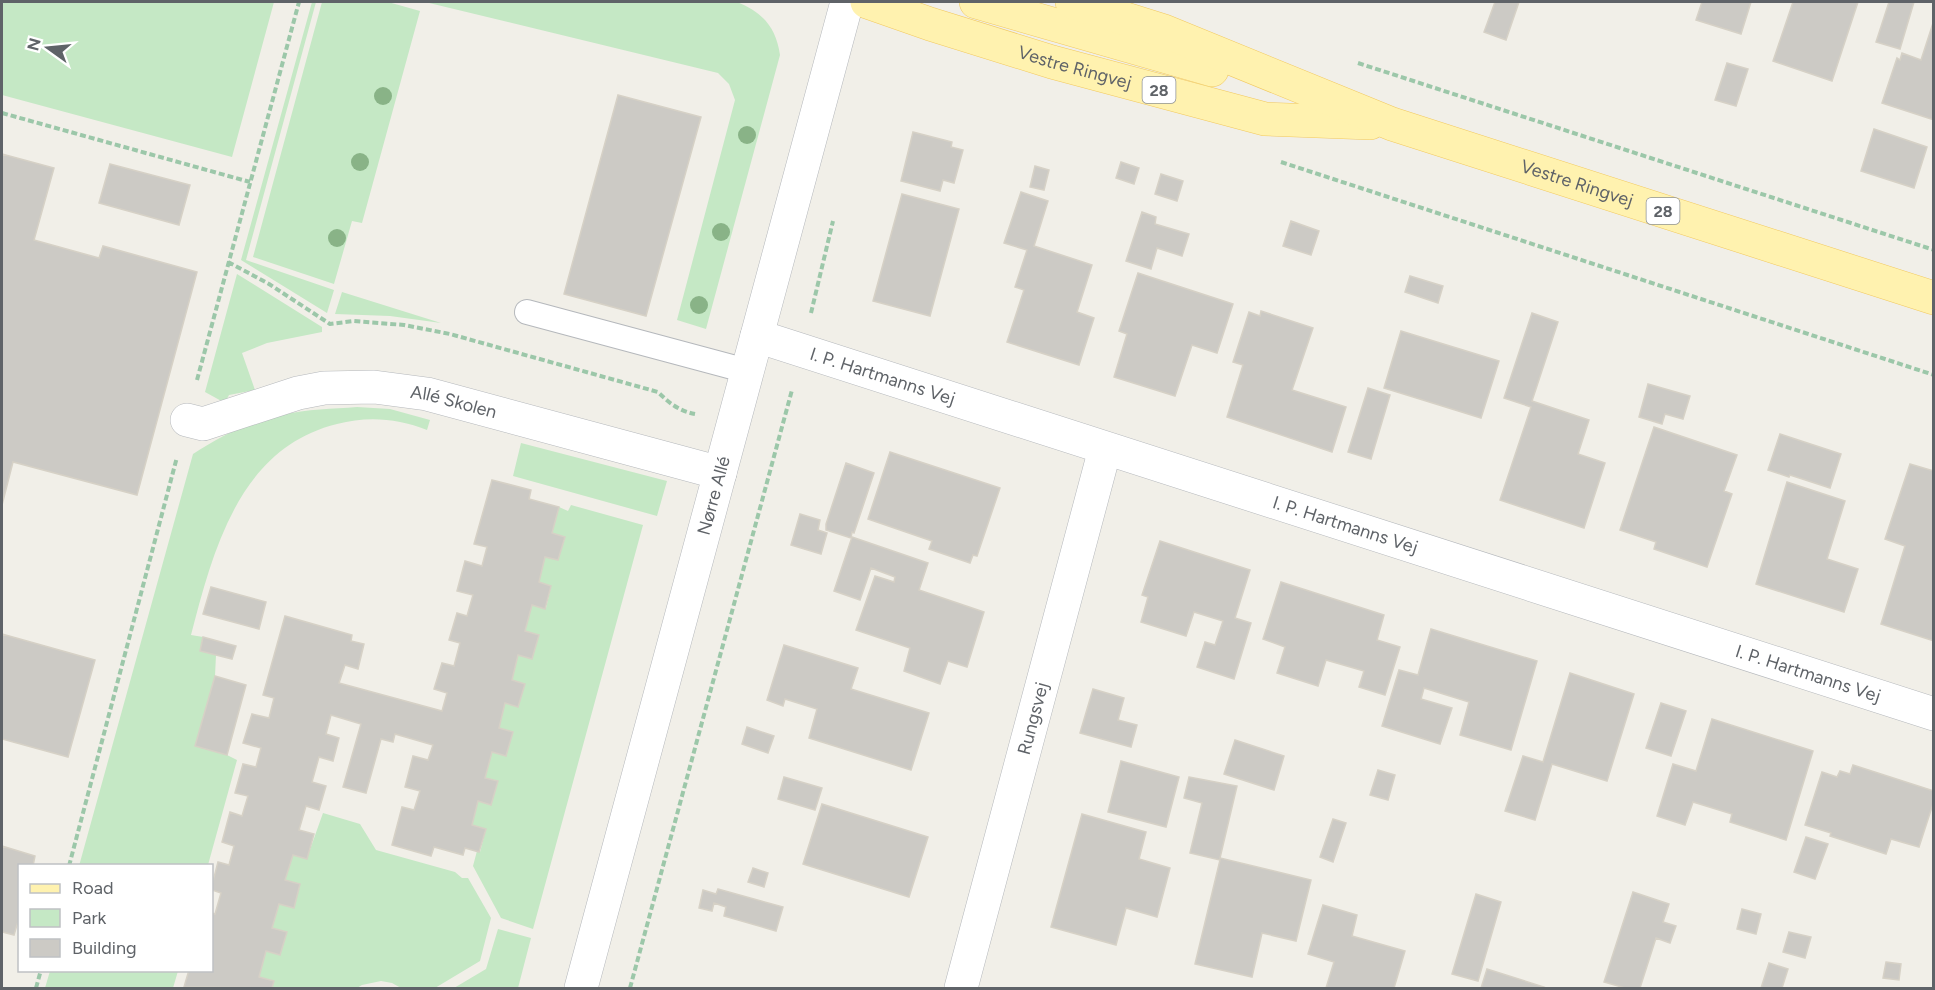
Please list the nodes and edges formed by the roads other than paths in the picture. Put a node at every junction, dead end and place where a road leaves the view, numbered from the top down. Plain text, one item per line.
1 (846, 2) edge
2 (867, 2) edge
3 (976, 2) edge
4 (1071, 2) edge
5 (1392, 124) junction
6 (1934, 298) edge
7 (526, 312) dead end
8 (757, 336) junction
9 (747, 371) junction
10 (187, 420) dead end
11 (1105, 449) junction
12 (720, 473) junction
13 (1934, 714) edge
14 (581, 988) edge
15 (961, 988) edge

1 - 8 street, Nørre Allé
2 - 5 main road, Vestre Ringvej / 28
3 - 5 main road
4 - 5 main road, Vestre Ringvej / 28
5 - 6 main road, Vestre Ringvej / 28
7 - 9 lane
8 - 9 street, Nørre Allé
8 - 11 street, I. P. Hartmanns Vej
9 - 12 street, Nørre Allé
10 - 12 street, Allé Skolen
11 - 13 street, I. P. Hartmanns Vej
11 - 15 street, Rungsvej
12 - 14 street, Nørre Allé

